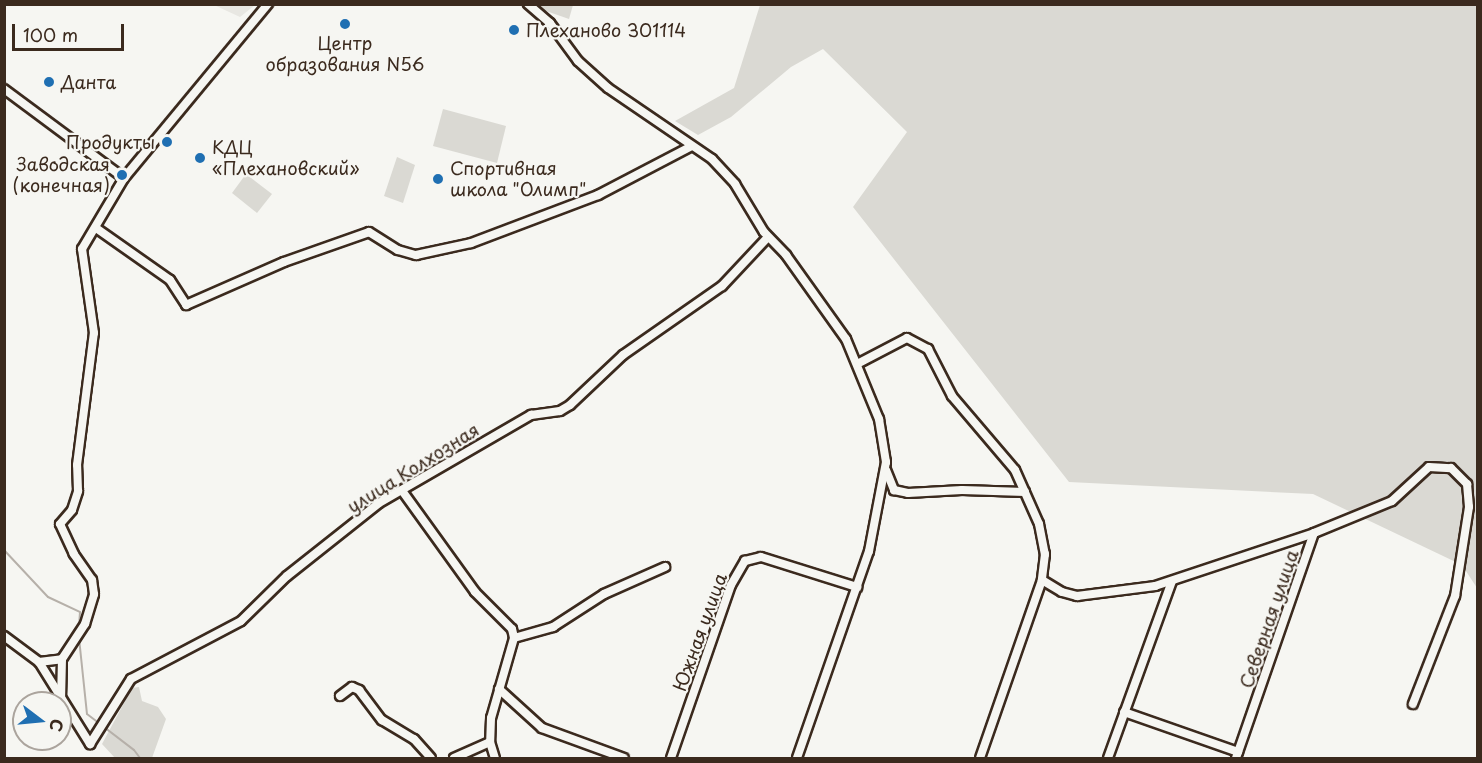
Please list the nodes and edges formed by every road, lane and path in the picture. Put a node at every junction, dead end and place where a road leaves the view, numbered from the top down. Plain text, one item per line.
1 (268, 4) edge
2 (528, 4) edge
3 (4, 89) edge
4 (690, 147) junction
5 (124, 178) junction
6 (96, 228) junction
7 (768, 237) junction
8 (859, 363) junction
9 (886, 465) junction
10 (403, 492) junction
11 (1025, 492) junction
12 (1314, 533) junction
13 (665, 567) dead end
14 (1042, 580) junction
15 (1172, 581) junction
16 (857, 587) junction
17 (4, 636) edge
18 (514, 638) junction
19 (62, 659) junction
20 (39, 662) junction
21 (499, 689) junction
22 (55, 691) edge
23 (61, 691) edge
24 (340, 696) dead end
25 (1413, 704) dead end
26 (1124, 712) junction
27 (72, 717) edge
28 (490, 742) junction
29 (1237, 755) edge
30 (431, 759) edge
31 (454, 759) edge
32 (495, 759) edge
33 (624, 759) edge
34 (671, 759) edge
35 (797, 759) edge
36 (980, 759) edge
37 (1108, 759) edge

1 - 5 street
2 - 4 street
3 - 5 street
4 - 6 street
4 - 7 street
5 - 6 street
6 - 19 street
7 - 8 street
7 - 10 street, улица Колхозная
8 - 9 street
8 - 11 street
9 - 11 street
9 - 16 street
10 - 18 street
10 - 27 street, улица Колхозная
11 - 14 street
12 - 15 street, Северная улица
12 - 25 street
12 - 29 street, Северная улица
13 - 18 street
14 - 15 street, Северная улица
14 - 36 street
15 - 26 street
16 - 34 street, Южная улица
16 - 35 street
17 - 20 street
18 - 21 street
19 - 20 street
19 - 23 street
20 - 22 street
21 - 28 street
21 - 33 street
24 - 30 street
26 - 29 street, Северная улица
26 - 37 street
28 - 31 street
28 - 32 street

